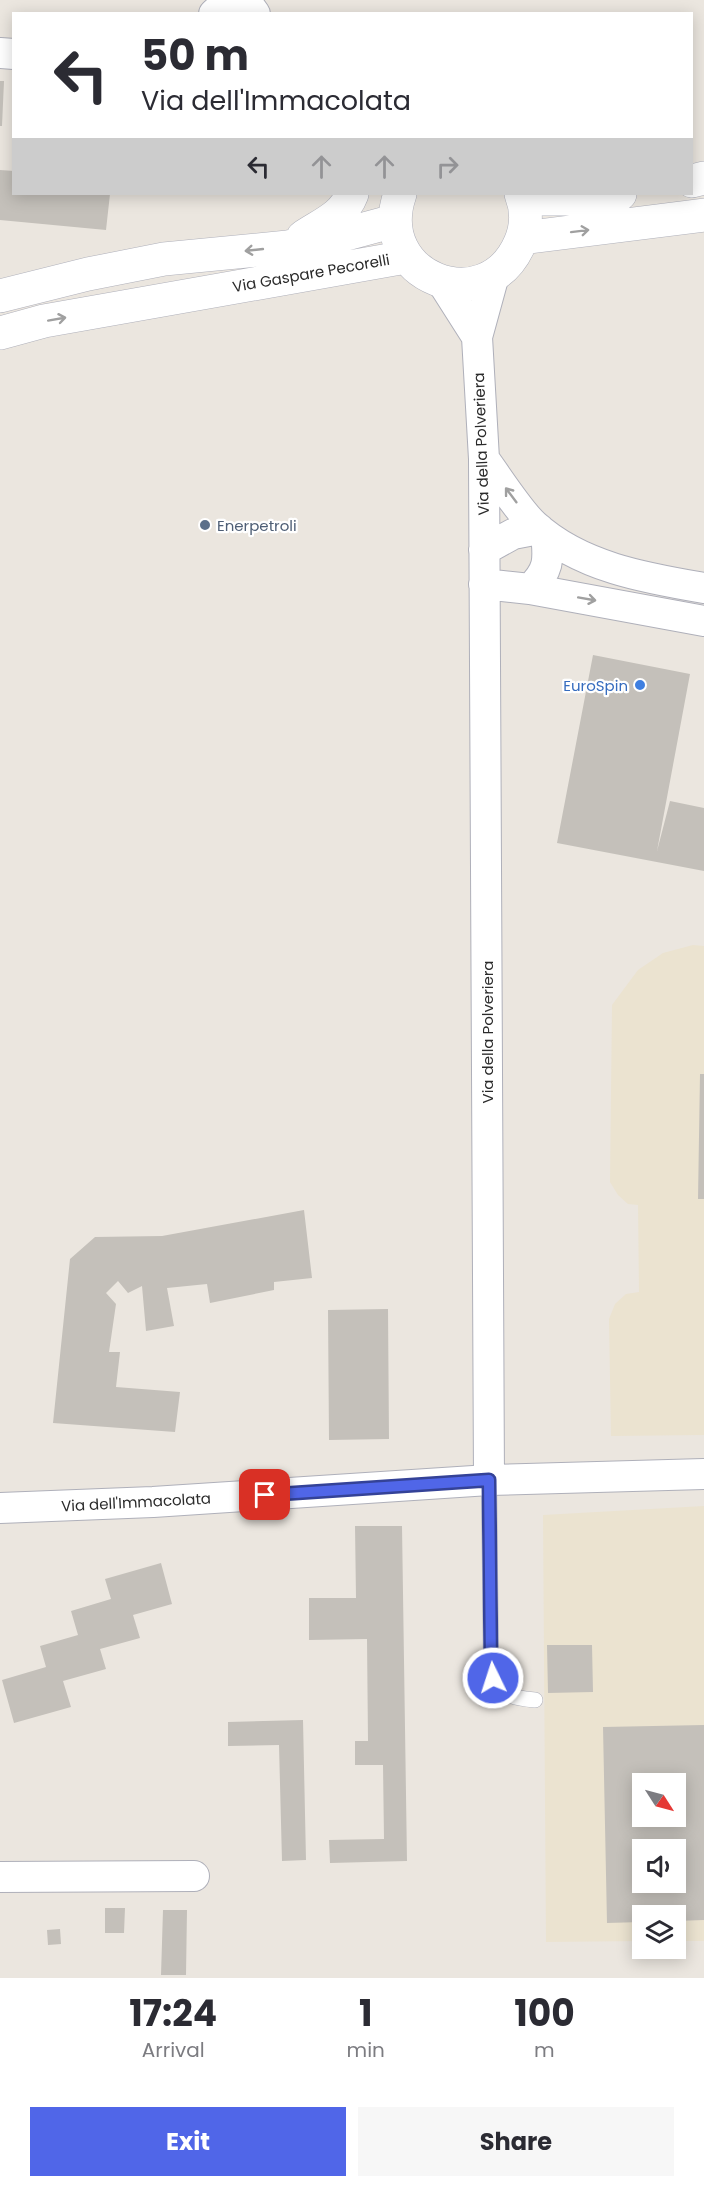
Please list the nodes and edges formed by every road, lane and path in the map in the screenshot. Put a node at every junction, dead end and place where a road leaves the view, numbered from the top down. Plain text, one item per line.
1 (229, 0) edge
2 (216, 12) edge
3 (352, 195) edge
4 (614, 195) edge
5 (522, 196) edge
6 (397, 207) edge
7 (704, 215) edge
8 (522, 238) junction
9 (288, 247) junction
10 (406, 257) junction
11 (494, 274) junction
12 (441, 282) junction
13 (0, 296) edge
14 (0, 333) edge
15 (477, 337) junction
16 (484, 459) junction
17 (543, 532) junction
18 (484, 550) junction
19 (484, 584) junction
20 (704, 588) edge
21 (530, 589) junction
22 (704, 621) edge
23 (704, 1474) edge
24 (489, 1480) junction
25 (0, 1508) edge
26 (536, 1700) dead end
27 (194, 1876) dead end
28 (0, 1877) edge

1 - 2 street
3 - 9 street
4 - 5 street
5 - 8 street
6 - 9 street, Via Gaspare Pecorelli
6 - 10 street
8 -> 7 street
8 - 11 street, Via Gaspare Pecorelli
9 -> 13 street, Via Gaspare Pecorelli
10 - 12 street, Via Gaspare Pecorelli
14 -> 10 street, Via Gaspare Pecorelli
11 - 12 street, Via Gaspare Pecorelli
11 - 15 street, Via della Polveriera
12 - 15 street, Via della Polveriera
15 - 16 street, Via della Polveriera
17 -> 16 street
16 - 18 street, Via della Polveriera
17 - 18 street
17 - 20 street
17 - 21 street
18 - 19 street
19 - 21 street
19 - 24 street, Via della Polveriera
21 -> 22 street
23 - 24 street, Via dell'Immacolata
24 - 25 street, Via dell'Immacolata
24 - 26 lane
27 - 28 street

